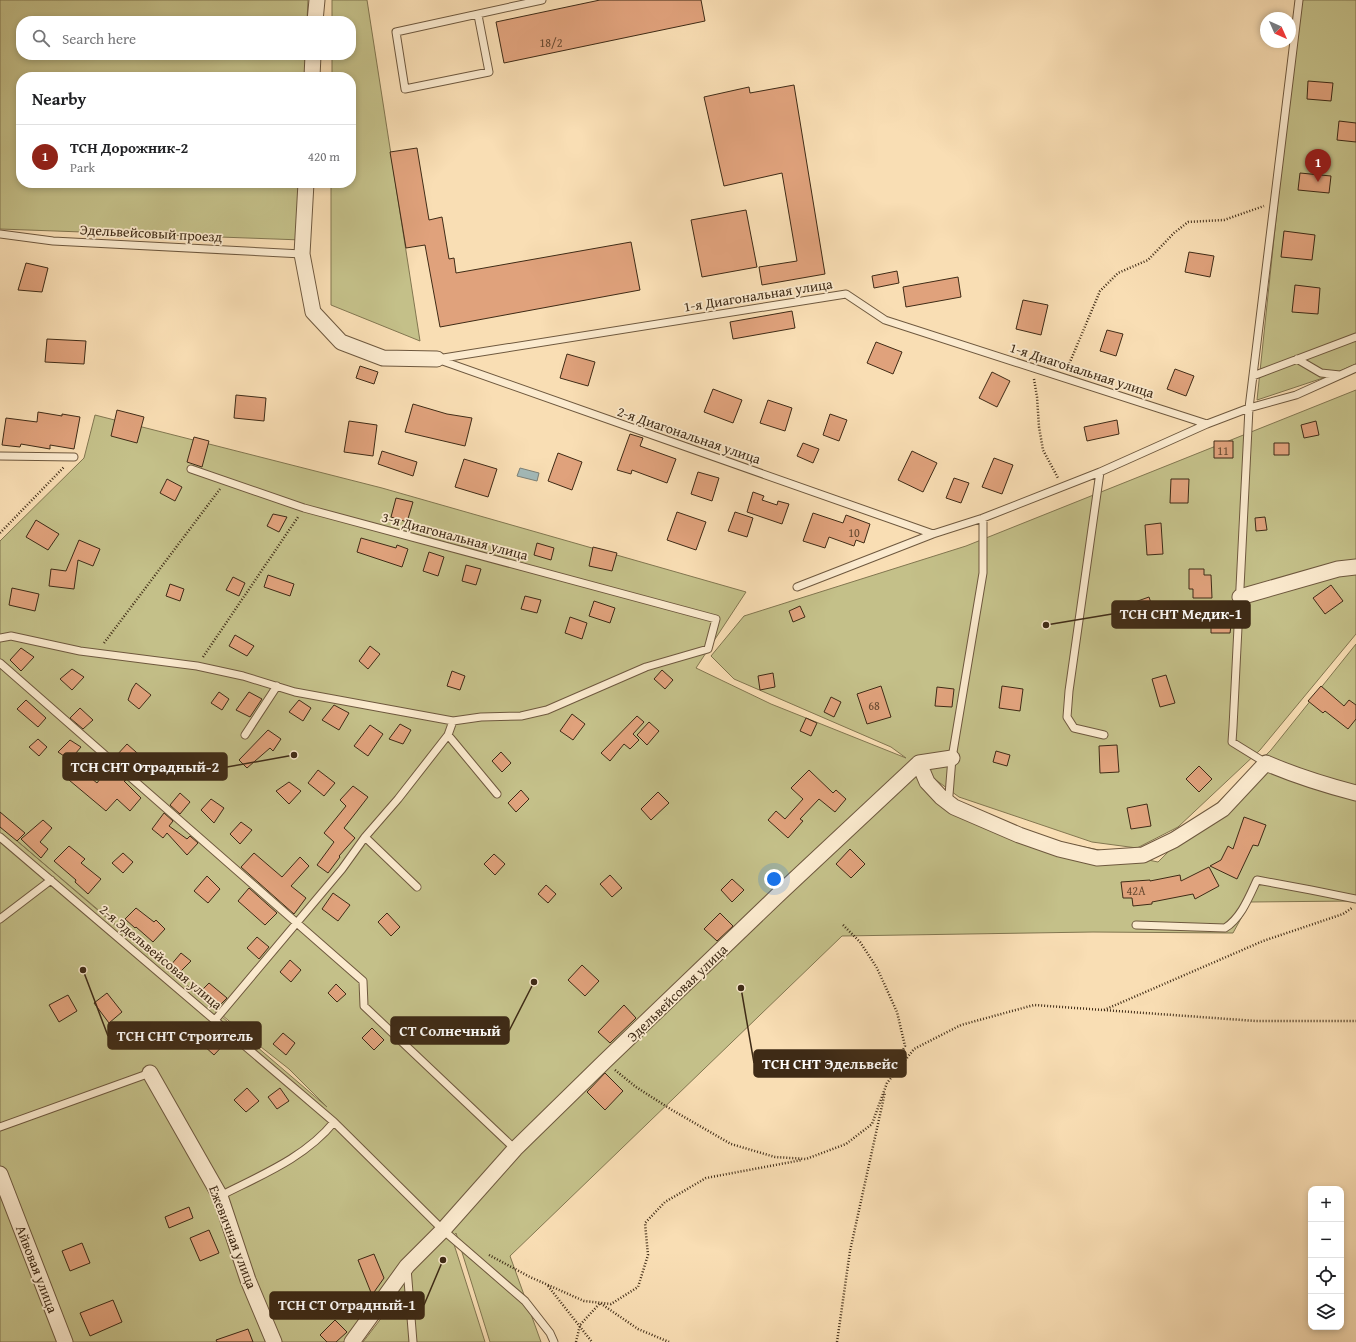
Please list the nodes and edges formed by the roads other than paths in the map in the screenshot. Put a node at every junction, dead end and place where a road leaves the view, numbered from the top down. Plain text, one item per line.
1 (316, 0) edge
2 (542, 0) edge
3 (1299, 0) edge
4 (478, 15) junction
5 (315, 16) edge
6 (313, 60) edge
7 (312, 72) edge
8 (306, 188) edge
9 (0, 234) edge
10 (302, 254) junction
11 (1356, 337) edge
12 (437, 359) junction
13 (1297, 359) junction
14 (1356, 368) edge
15 (1253, 376) junction
16 (1340, 376) junction
17 (1249, 408) junction
18 (1207, 424) junction
19 (0, 456) edge
20 (74, 457) road end
21 (191, 469) dead end
22 (1100, 472) junction
23 (983, 518) junction
24 (933, 534) junction
25 (1356, 567) edge
26 (798, 587) dead end
27 (1240, 597) junction
28 (0, 638) edge
29 (0, 663) edge
30 (277, 686) junction
31 (453, 721) junction
32 (245, 734) dead end
33 (448, 735) junction
34 (1104, 735) dead end
35 (952, 758) junction
36 (919, 763) junction
37 (1266, 763) junction
38 (1356, 793) edge
39 (497, 794) dead end
40 (949, 795) dead end
41 (0, 837) edge
42 (365, 838) junction
43 (51, 880) junction
44 (417, 887) dead end
45 (1356, 899) edge
46 (0, 919) edge
47 (296, 923) junction
48 (1136, 925) dead end
49 (215, 1020) junction
50 (150, 1073) joint
51 (334, 1122) junction
52 (0, 1127) edge
53 (515, 1149) junction
54 (0, 1174) edge
55 (220, 1196) junction
56 (443, 1230) junction
57 (407, 1266) junction
58 (65, 1342) edge
59 (274, 1342) edge
60 (352, 1342) edge
61 (413, 1342) edge
62 (554, 1342) edge

1 - 5 street
2 - 4 lane
3 - 15 lane
4 - 4 lane
6 - 7 street
8 - 10 street
9 - 10 lane, Эдельвейсовый проезд
10 - 12 street
11 - 13 lane
12 - 18 lane, 1-я Диагональная улица
12 - 24 lane, 2-я Диагональная улица
13 - 15 lane
13 - 16 lane
14 - 16 lane
15 - 17 lane
16 - 17 lane
17 - 18 lane
17 - 27 lane
18 - 22 lane
19 - 20 lane
21 - 31 lane, 3-я Диагональная улица
22 - 23 lane
22 - 34 lane
23 - 24 lane
23 - 35 lane
24 - 26 lane
25 - 27 street
27 - 37 lane
28 - 30 lane
29 - 47 lane
30 - 31 lane
30 - 32 lane
31 - 33 lane
33 - 39 lane
33 - 42 lane
35 - 36 street
35 - 40 lane
36 - 37 street
36 - 53 street, Эдельвейсовая улица
37 - 38 street
41 - 43 lane, 2-я Эдельвейсовая улица
42 - 44 lane
42 - 47 lane
43 - 46 lane
43 - 49 lane, 2-я Эдельвейсовая улица
45 - 48 lane
47 - 49 lane
47 - 53 lane
49 - 51 lane, 2-я Эдельвейсовая улица
50 - 52 lane
50 - 55 street, Ежевичная улица
51 - 55 lane
51 - 56 lane, 2-я Эдельвейсовая улица
53 - 56 street, Эдельвейсовая улица
54 - 58 street, Айвовая улица
55 - 59 street, Ежевичная улица
56 - 57 street, Эдельвейсовая улица
56 - 62 lane, 2-я Эдельвейсовая улица
57 - 60 street, Эдельвейсовая улица
57 - 61 lane

